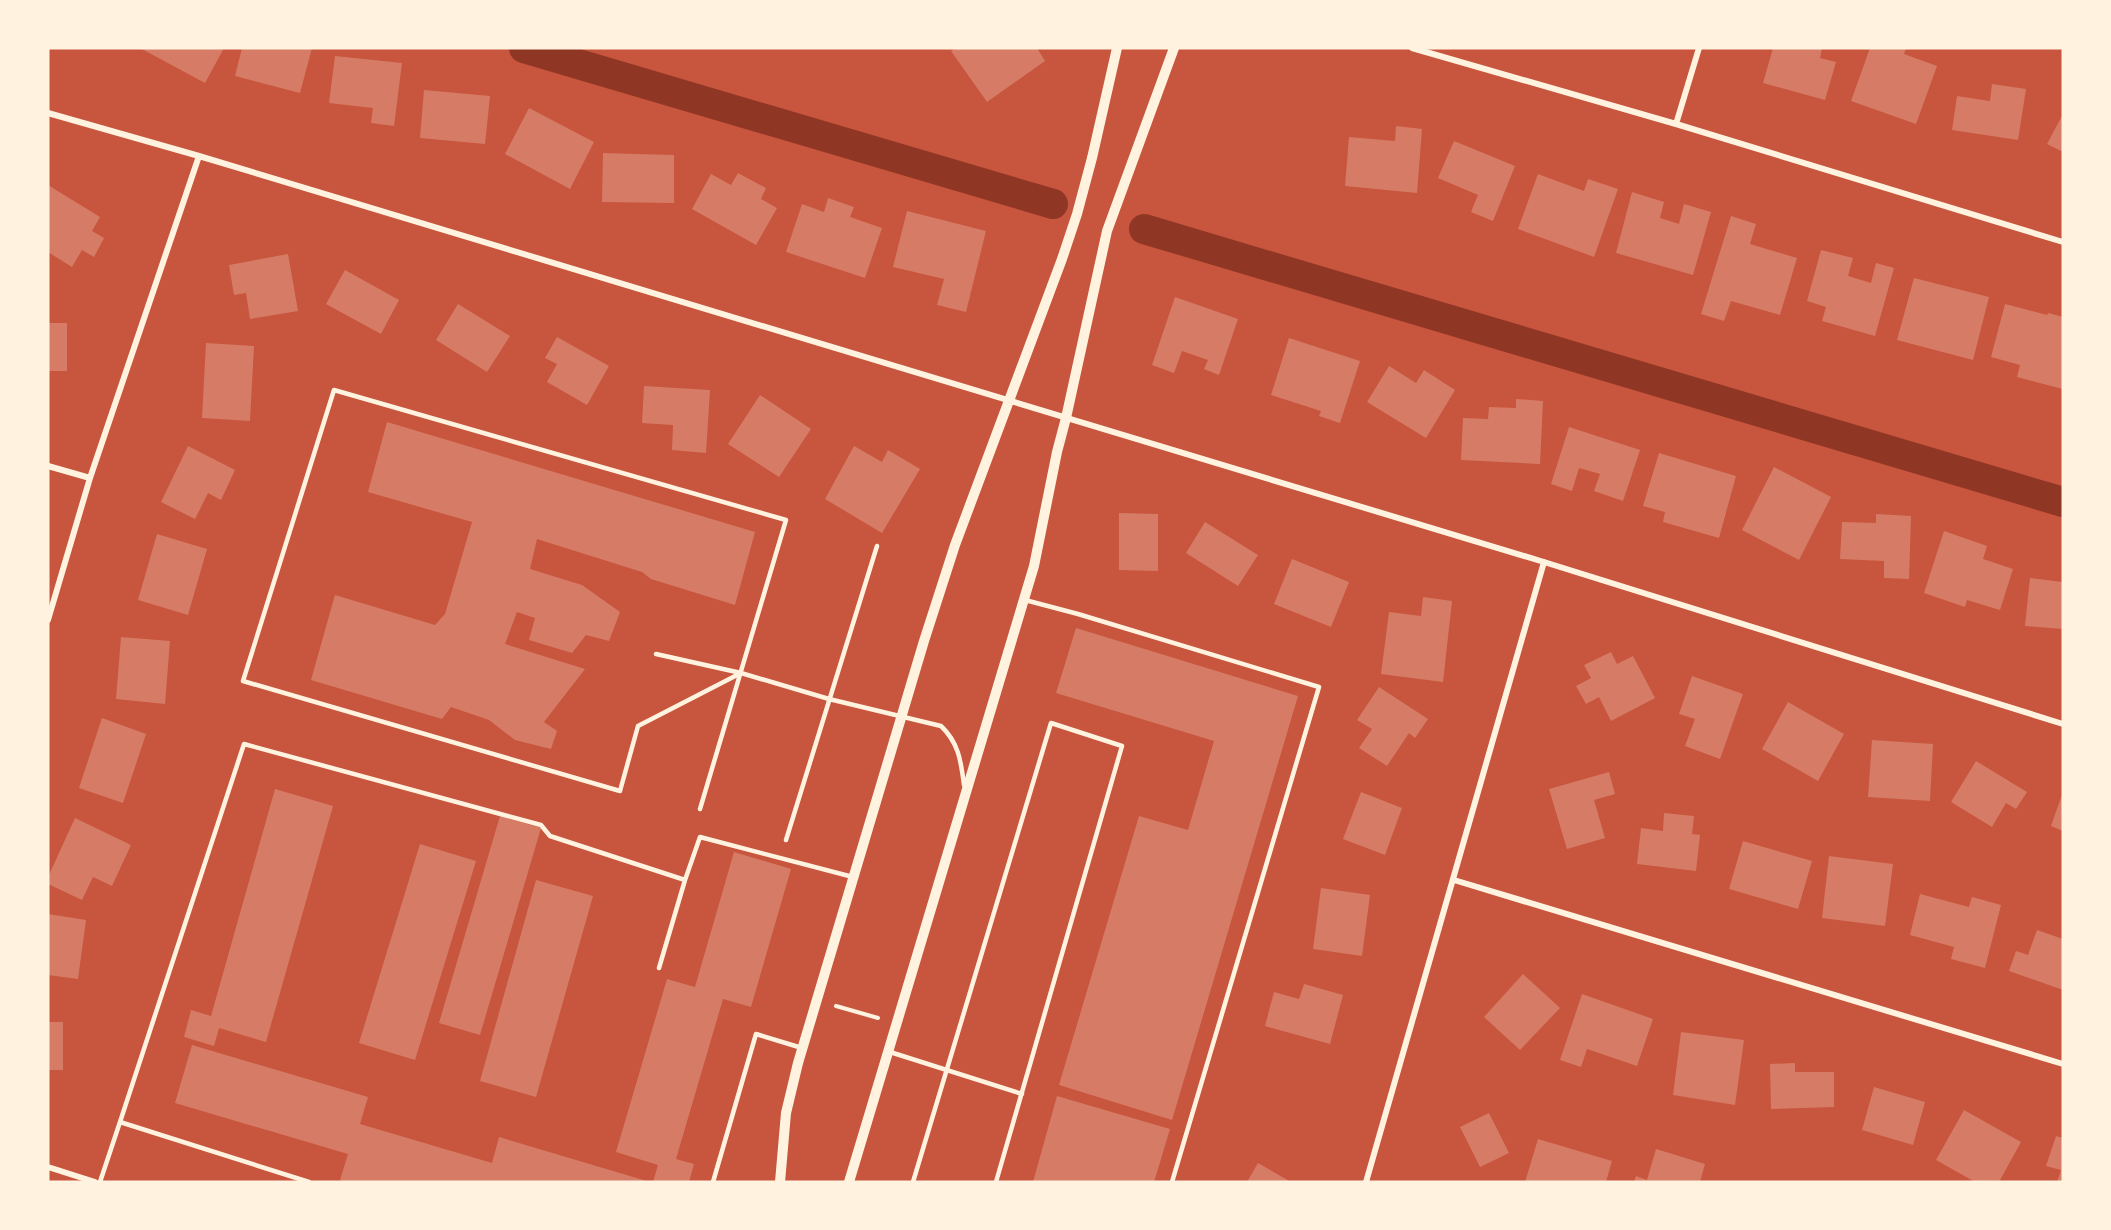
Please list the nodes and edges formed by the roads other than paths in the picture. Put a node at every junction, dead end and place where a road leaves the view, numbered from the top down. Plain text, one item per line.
1 (1117, 48) edge
2 (1174, 48) edge
3 (1412, 48) edge
4 (1699, 48) edge
5 (48, 113) edge
6 (1676, 124) junction
7 (199, 156) junction
8 (2063, 242) edge
9 (1008, 400) junction
10 (1066, 418) junction
11 (48, 465) edge
12 (90, 478) junction
13 (878, 546) dead end
14 (1544, 562) junction
15 (1025, 600) junction
16 (48, 620) edge
17 (656, 654) dead end
18 (741, 673) junction
19 (829, 699) junction
20 (902, 716) junction
21 (2063, 724) edge
22 (966, 797) junction
23 (700, 809) dead end
24 (786, 840) dead end
25 (853, 877) junction
26 (685, 880) junction
27 (1454, 880) junction
28 (659, 968) dead end
29 (802, 1048) junction
30 (890, 1052) junction
31 (2063, 1064) edge
32 (948, 1070) junction
33 (1022, 1094) junction
34 (120, 1122) junction
35 (48, 1167) edge
36 (95, 1182) edge
37 (100, 1182) edge
38 (309, 1182) edge
39 (713, 1182) edge
40 (780, 1182) edge
41 (849, 1182) edge
42 (913, 1182) edge
43 (996, 1182) edge
44 (1172, 1182) edge
45 (1366, 1182) edge

1 - 9 street
2 - 10 street
3 - 6 street
4 - 6 street
5 - 7 street
6 - 8 street
7 - 9 street
7 - 12 street
9 - 10 street
9 - 20 street
10 - 14 street
10 - 15 street
11 - 12 street
12 - 16 street
13 - 19 lane
14 - 21 street
14 - 27 street
15 - 22 street
15 - 44 lane
17 - 18 lane
18 - 18 lane
18 - 19 lane
18 - 23 lane
19 - 20 lane
19 - 24 lane
20 - 22 lane
20 - 25 street
22 - 30 street
25 - 26 lane
25 - 29 street
26 - 28 lane
26 - 34 lane
27 - 31 street
27 - 45 street
29 - 39 lane
29 - 40 street
30 - 32 lane
30 - 41 street
32 - 33 lane
32 - 33 lane
32 - 42 lane
33 - 43 lane
34 - 37 lane
34 - 38 lane
35 - 36 street

